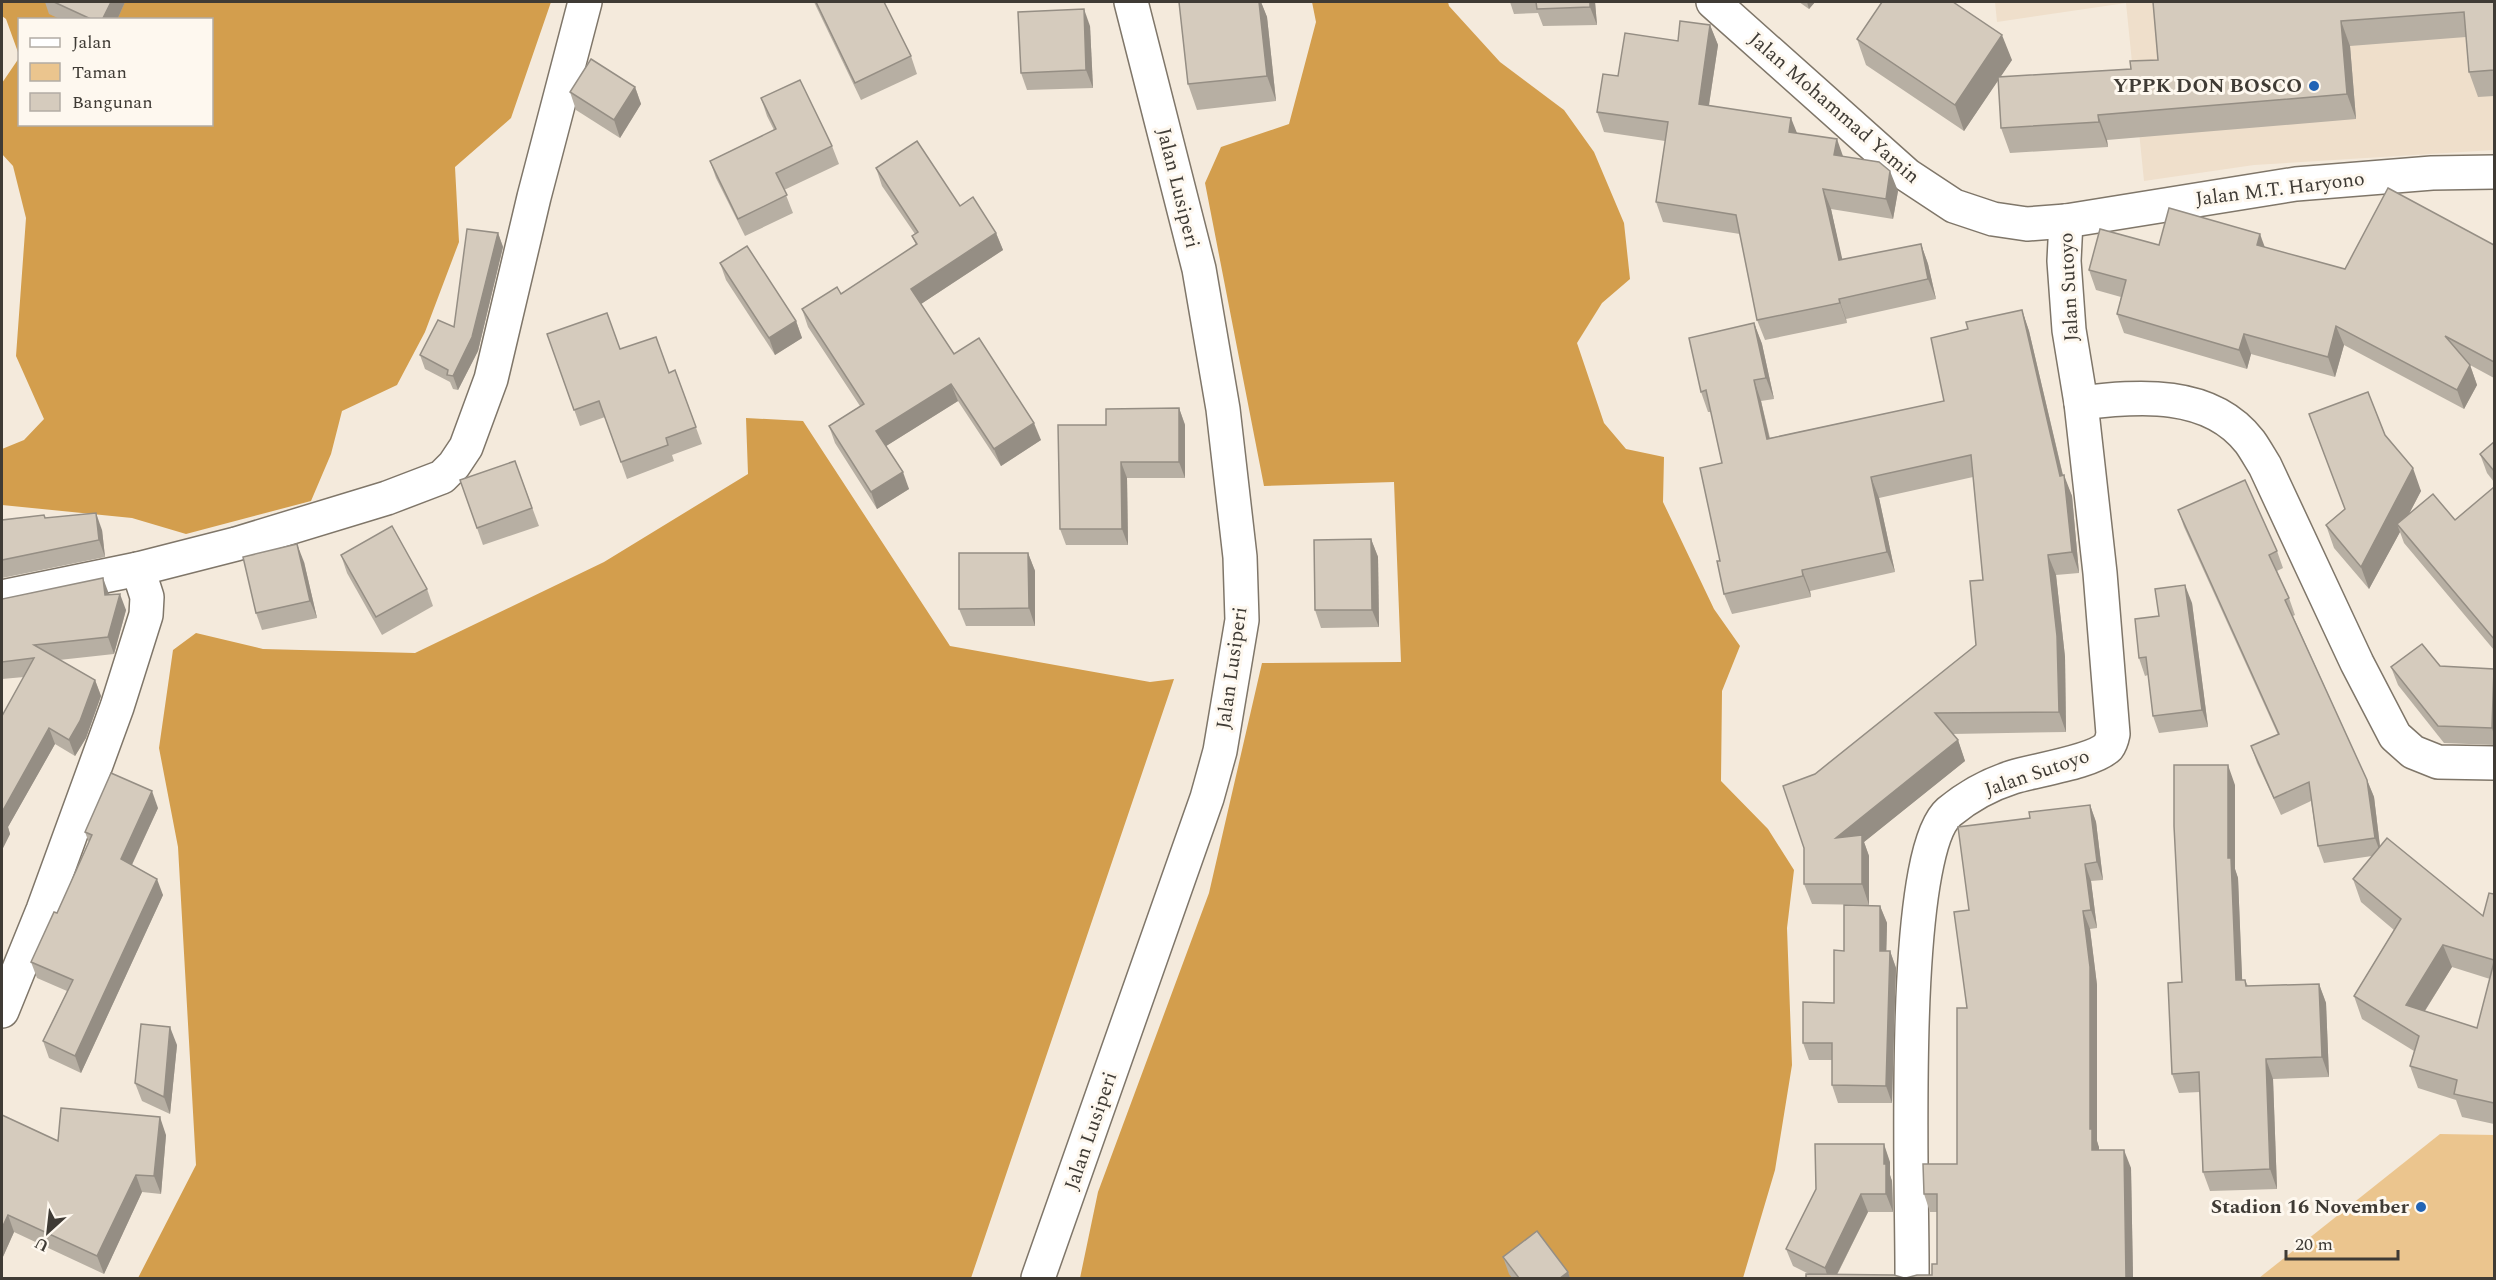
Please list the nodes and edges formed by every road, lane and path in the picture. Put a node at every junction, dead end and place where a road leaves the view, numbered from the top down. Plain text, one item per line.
1 (585, 2) edge
2 (1131, 2) edge
3 (1713, 2) edge
4 (2494, 172) edge
5 (2066, 220) junction
6 (2081, 403) junction
7 (138, 569) junction
8 (2, 597) edge
9 (2494, 763) edge
10 (2, 1011) edge
11 (1038, 1278) edge
12 (1912, 1278) edge

1 - 7 main road
2 - 11 main road, Jalan Lusiperi
3 - 5 main road, Jalan Mohammad Yamin
4 - 5 main road, Jalan M.T. Haryono
5 - 6 main road, Jalan Sutoyo
6 - 9 main road
6 - 12 main road, Jalan Sutoyo
7 - 8 main road
7 - 10 main road

